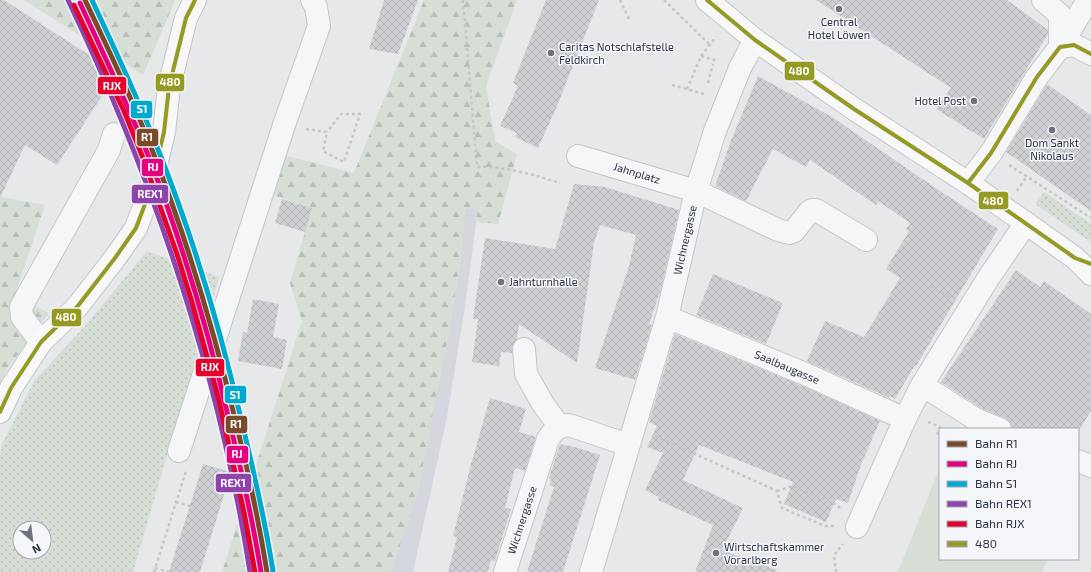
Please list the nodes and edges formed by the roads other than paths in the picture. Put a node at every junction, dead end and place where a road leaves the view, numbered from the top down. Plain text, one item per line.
1 (195, 0) edge
2 (312, 0) edge
3 (707, 0) edge
4 (1043, 0) edge
5 (1088, 0) edge
6 (754, 40) junction
7 (1060, 47) junction
8 (1091, 54) edge
9 (114, 134) dead end
10 (578, 156) dead end
11 (968, 183) junction
12 (696, 191) junction
13 (1026, 223) junction
14 (866, 240) dead end
15 (1083, 261) edge
16 (1091, 274) edge
17 (667, 317) junction
18 (41, 342) junction
19 (524, 350) dead end
20 (922, 385) junction
21 (0, 412) edge
22 (905, 419) junction
23 (560, 426) junction
24 (997, 428) edge
25 (631, 436) junction
26 (179, 451) road end
27 (1079, 461) edge
28 (1091, 466) edge
29 (858, 527) road end
30 (505, 572) edge
31 (590, 572) edge

1 - 18 main road
2 - 26 street
3 - 6 main road
4 - 7 street
5 - 7 street
6 - 11 main road
6 - 12 street, Wichnergasse
7 - 8 street
7 - 11 street
9 - 18 street
10 - 12 street, Jahnplatz
11 - 13 main road
12 - 14 street, Jahnplatz
12 - 17 street, Wichnergasse
13 - 15 main road
13 - 20 street
15 - 16 main road
17 - 22 street, Saalbaugasse
17 - 25 street, Wichnergasse
18 - 21 main road
19 - 23 street
20 - 22 street
20 - 24 street
22 - 29 street
23 - 25 street
23 - 30 street, Wichnergasse
25 - 31 street, Wichnergasse
27 - 28 street

